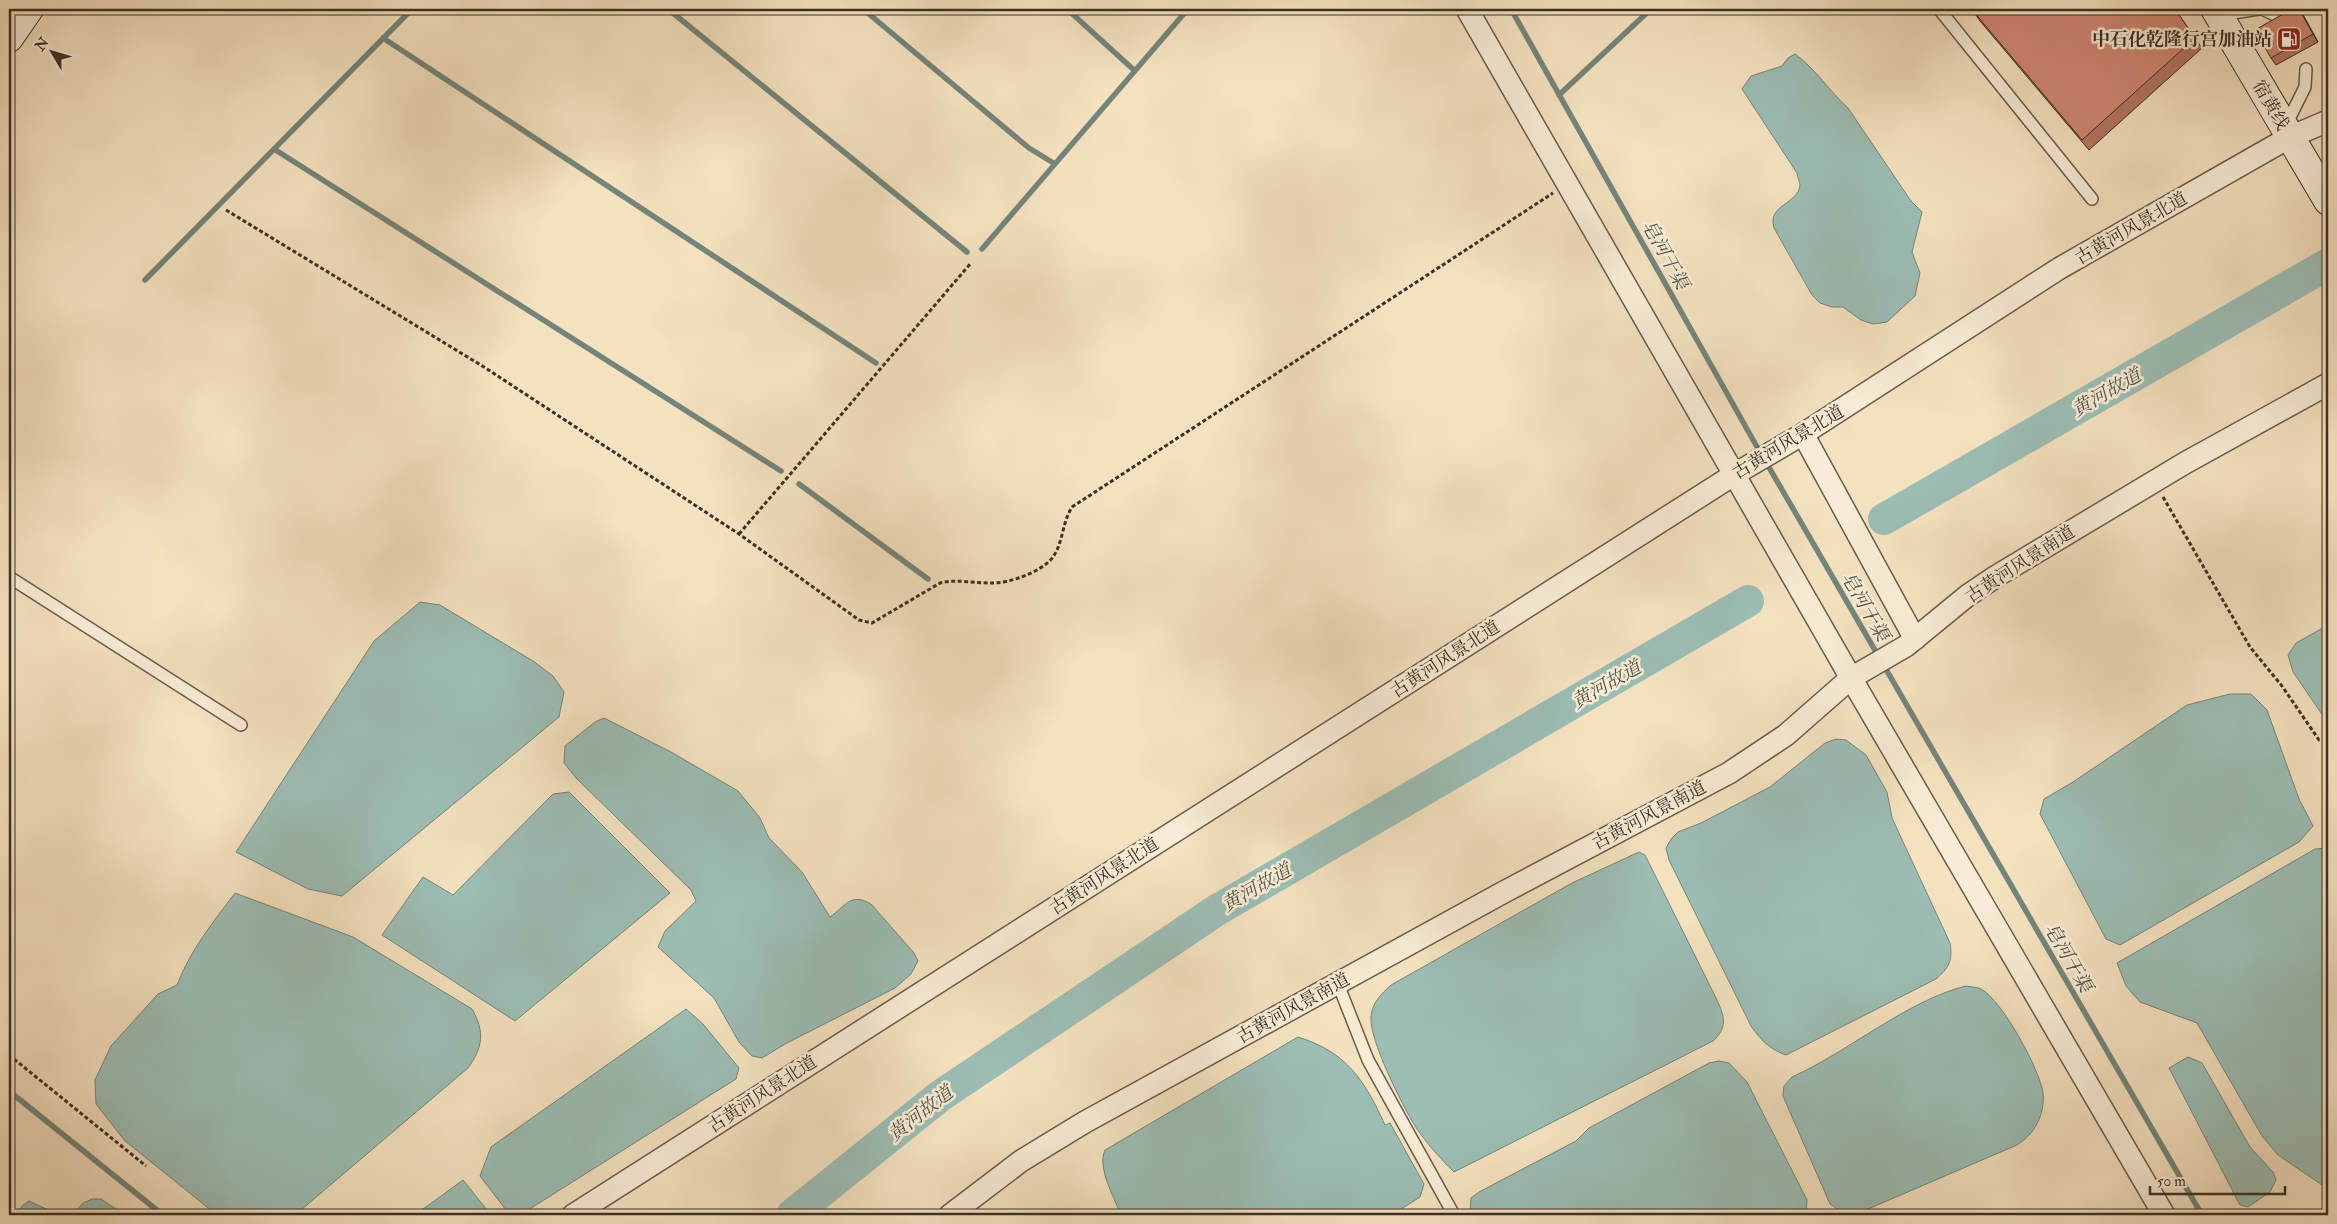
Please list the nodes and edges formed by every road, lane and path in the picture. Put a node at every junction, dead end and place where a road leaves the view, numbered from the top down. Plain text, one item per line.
1 (29, 9) edge
2 (1467, 9) edge
3 (1939, 9) edge
4 (2260, 9) edge
5 (2217, 12) edge
6 (2277, 16) edge
7 (9, 38) edge
8 (2306, 69) dead end
9 (2328, 121) edge
10 (2287, 133) junction
11 (1568, 183) junction
12 (2092, 198) dead end
13 (2328, 201) edge
14 (226, 210) dead end
15 (971, 263) dead end
16 (2328, 384) edge
17 (1798, 437) junction
18 (1740, 472) junction
19 (2154, 482) junction
20 (739, 534) junction
21 (9, 577) edge
22 (1915, 639) junction
23 (1851, 678) junction
24 (241, 725) dead end
25 (2328, 742) edge
26 (1338, 984) junction
27 (9, 1055) edge
28 (146, 1166) dead end
29 (573, 1215) edge
30 (950, 1215) edge
31 (1454, 1215) edge
32 (2164, 1215) edge

1 - 7 main road
2 - 11 street
3 - 12 lane
4 - 5 lane
4 - 6 lane
5 - 10 main road, 宿黄线
8 - 10 lane
9 - 10 street, 古黄河风景北道
10 - 13 main road, 宿黄线
10 - 17 street, 古黄河风景北道
11 - 18 street
11 - 20 path
14 - 20 path
15 - 20 path
16 - 19 street, 古黄河风景南道
17 - 18 street, 古黄河风景北道
17 - 22 street
18 - 23 street
18 - 29 street, 古黄河风景北道
19 - 22 street, 古黄河风景南道
19 - 25 path
21 - 24 lane
22 - 23 street, 古黄河风景南道
23 - 26 street, 古黄河风景南道
23 - 32 street
26 - 30 street, 古黄河风景南道
26 - 31 lane
27 - 28 path

